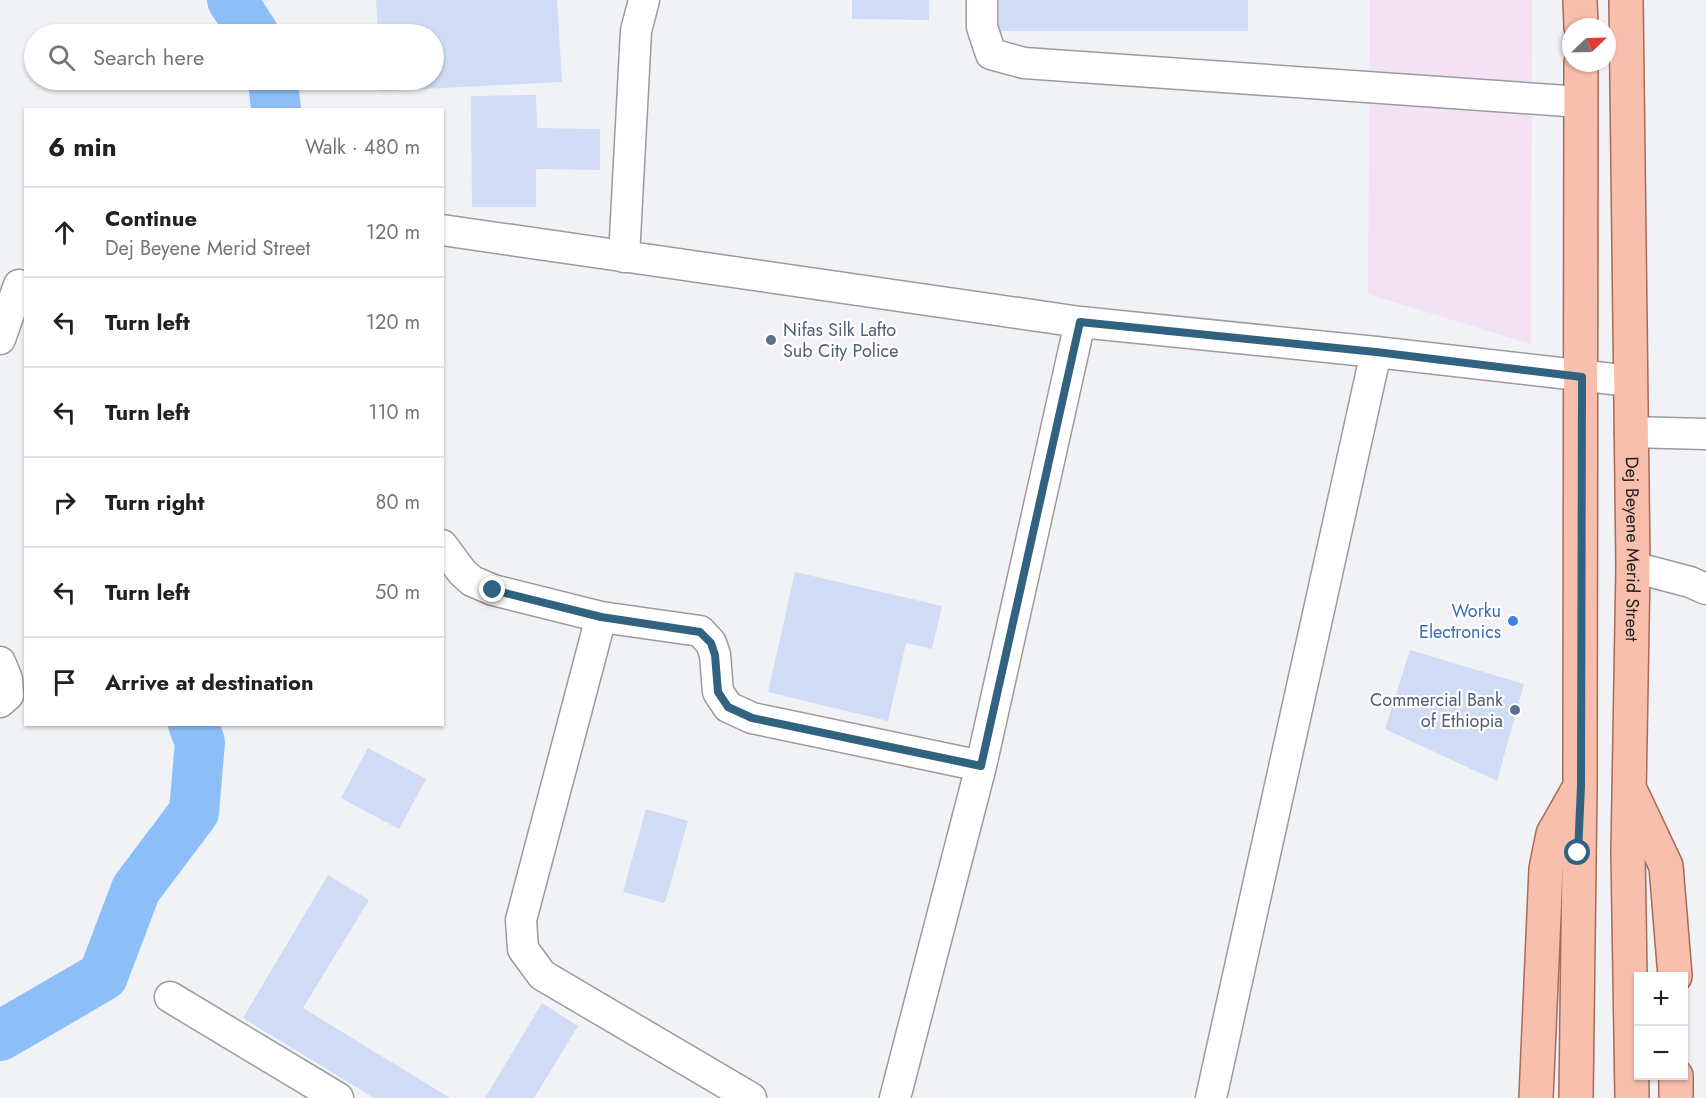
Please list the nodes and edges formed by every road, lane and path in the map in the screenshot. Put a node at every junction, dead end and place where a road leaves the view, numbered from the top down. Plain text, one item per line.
1 (644, 0) edge
2 (982, 0) edge
3 (1580, 0) edge
4 (1626, 0) edge
5 (1581, 18) edge
6 (1581, 72) edge
7 (1581, 102) junction
8 (444, 230) edge
9 (624, 257) junction
10 (15, 284) edge
11 (1080, 322) junction
12 (0, 339) edge
13 (1376, 352) junction
14 (1582, 377) junction
15 (1630, 381) junction
16 (1630, 432) junction
17 (1706, 434) edge
18 (444, 547) edge
19 (1633, 567) junction
20 (1706, 589) edge
21 (601, 617) junction
22 (0, 662) edge
23 (0, 702) edge
24 (981, 766) junction
25 (1581, 786) junction
26 (1630, 789) junction
27 (1628, 852) junction
28 (1578, 853) junction
29 (1675, 972) edge
30 (170, 997) dead end
31 (1676, 1080) edge
32 (338, 1098) edge
33 (751, 1098) edge
34 (895, 1098) edge
35 (1210, 1098) edge
36 (1536, 1098) edge
37 (1576, 1098) edge
38 (1632, 1098) edge
39 (1676, 1098) edge

1 - 9 street
2 - 7 street
3 - 5 main road
4 - 15 main road, Dej Beyene Merid Street
6 - 7 main road
7 - 14 main road
8 - 9 street
9 - 11 street
10 - 12 street
11 - 13 street
11 - 24 street
13 - 14 street
13 - 35 street
14 - 15 street
14 - 25 main road
15 - 16 main road, Dej Beyene Merid Street
16 - 17 street
16 - 19 main road, Dej Beyene Merid Street
18 - 21 street
19 - 20 street
19 - 26 main road, Dej Beyene Merid Street
21 - 24 street
21 - 33 street
22 - 23 street
24 - 34 street
25 - 28 main road
25 - 36 main road
26 - 27 main road, Dej Beyene Merid Street
26 - 29 main road
27 - 28 main road
27 - 38 main road, Dej Beyene Merid Street
28 - 37 main road
30 - 32 street
31 - 39 main road

